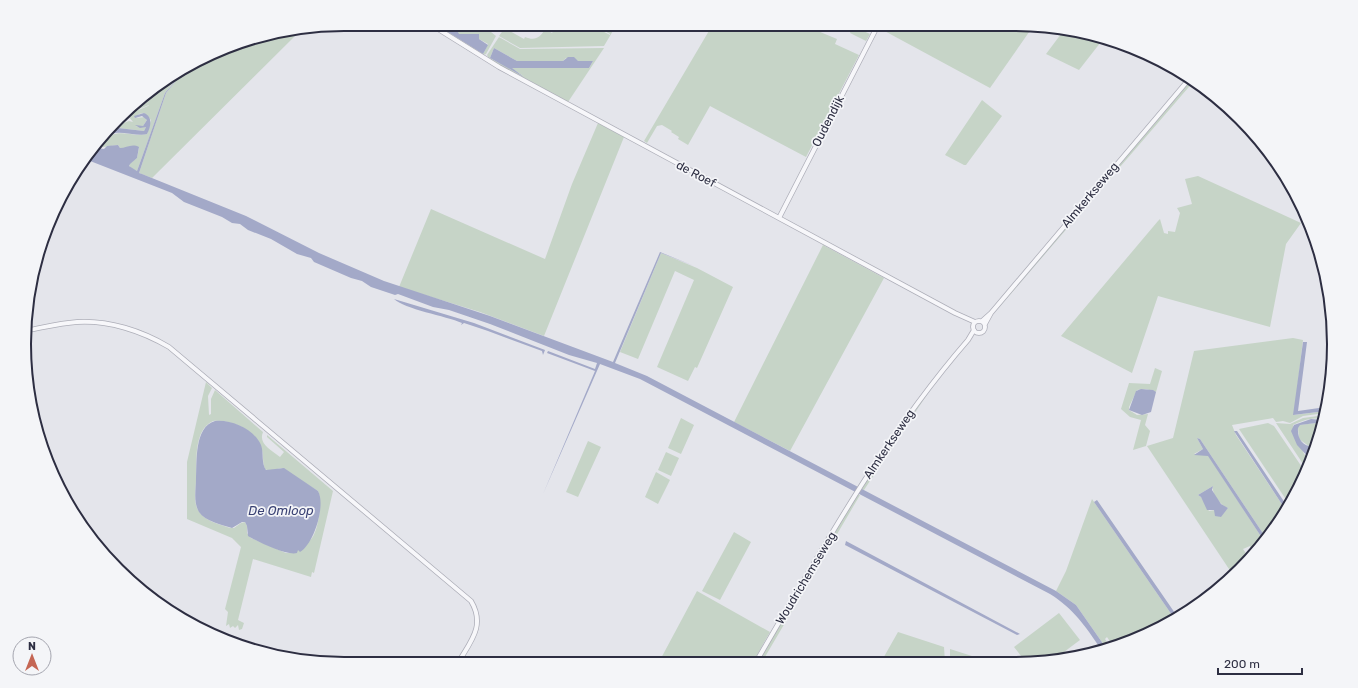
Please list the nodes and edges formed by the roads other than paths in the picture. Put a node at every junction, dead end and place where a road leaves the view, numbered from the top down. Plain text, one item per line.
1 (441, 31) edge
2 (874, 31) edge
3 (1186, 83) edge
4 (779, 218) junction
5 (983, 322) junction
6 (974, 324) junction
7 (32, 330) edge
8 (975, 331) junction
9 (856, 494) joint
10 (461, 657) edge
11 (759, 657) edge

1 - 4 street, de Roef
2 - 4 street, Oudendijk
3 - 5 street, Almkerkseweg
4 - 6 street, de Roef
5 - 6 street
5 - 8 street, Almkerkseweg
6 - 8 street
7 - 10 street
8 - 9 street, Almkerkseweg
9 - 11 street, Woudrichemseweg

